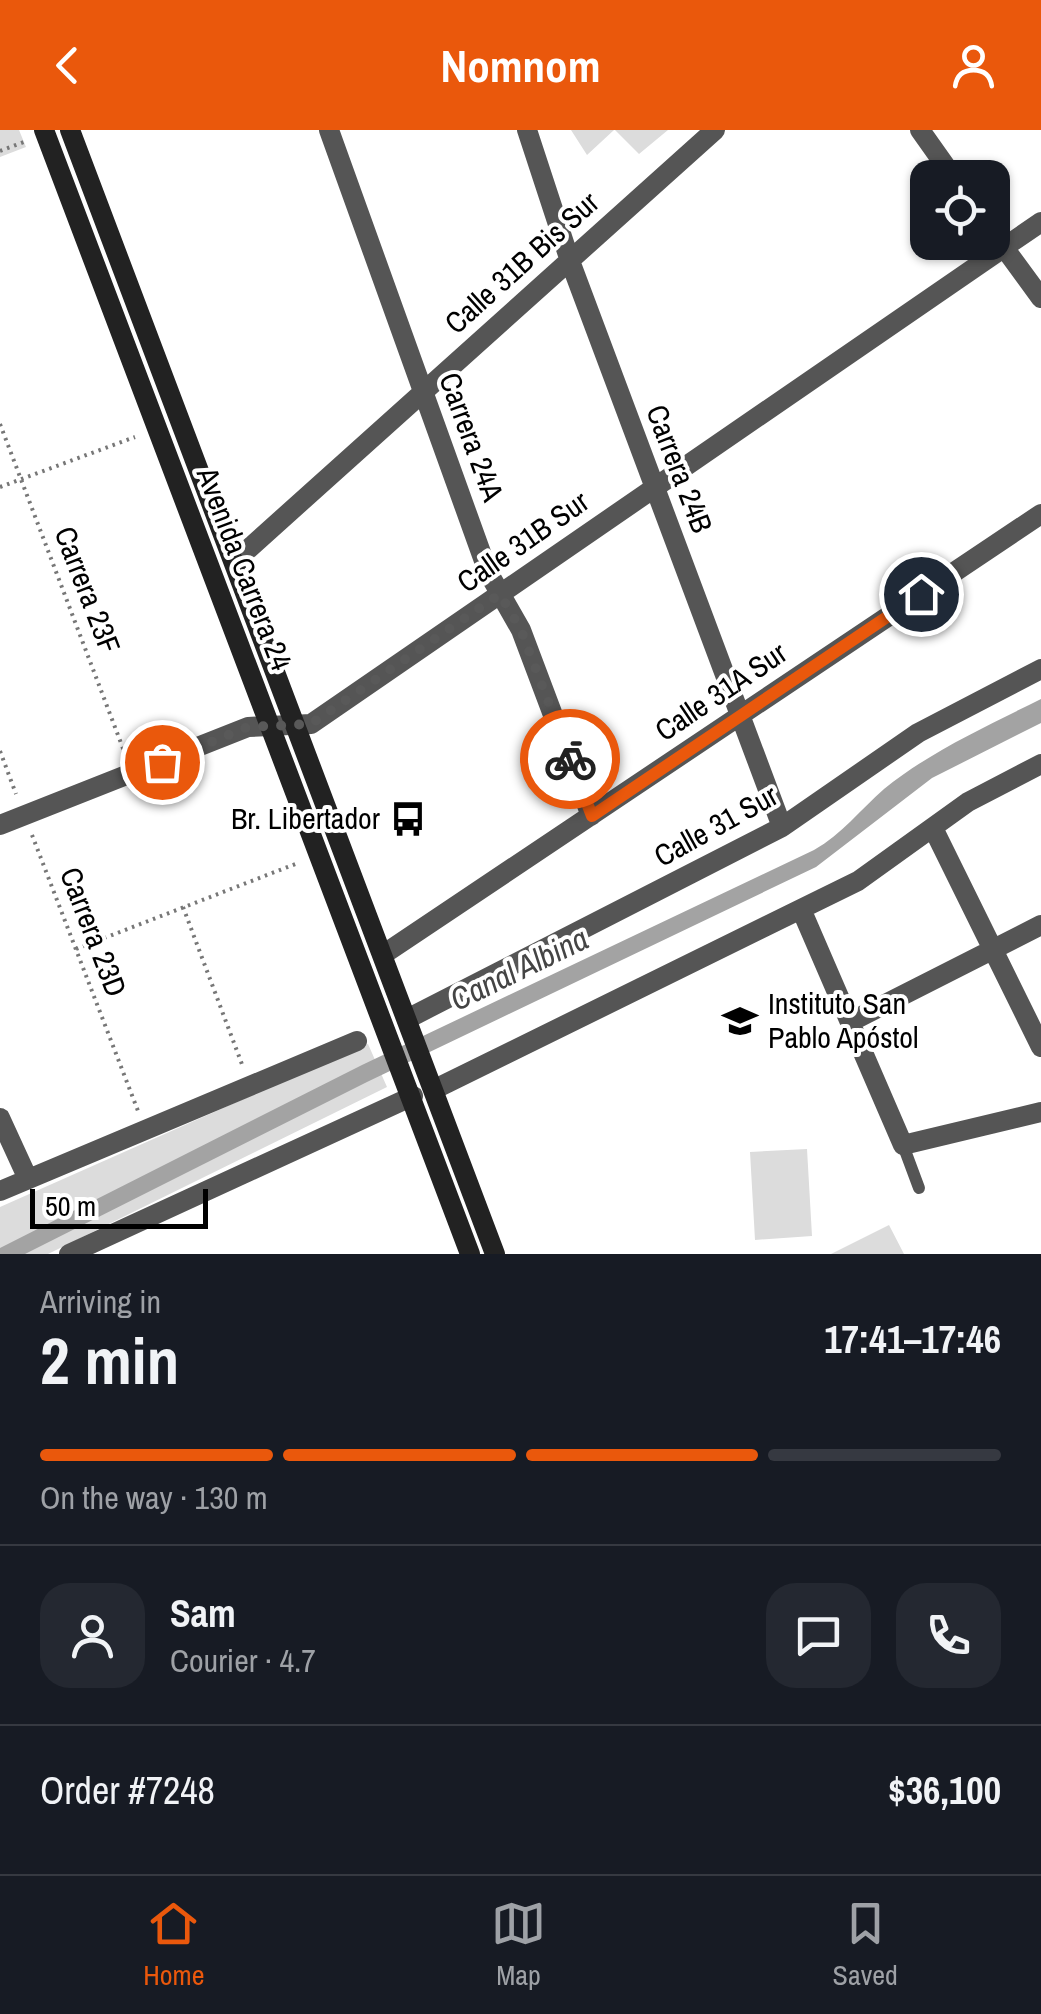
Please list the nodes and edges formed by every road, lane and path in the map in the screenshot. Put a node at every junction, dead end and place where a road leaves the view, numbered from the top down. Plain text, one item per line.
1 (70, 130) edge
2 (329, 130) edge
3 (527, 130) edge
4 (715, 130) edge
5 (920, 130) edge
6 (45, 132) edge
7 (0, 151) edge
8 (941, 160) edge
9 (1041, 222) edge
10 (1010, 234) edge
11 (1010, 255) edge
12 (969, 260) edge
13 (570, 261) junction
14 (1041, 298) edge
15 (423, 392) junction
16 (0, 424) edge
17 (158, 428) junction
18 (21, 479) junction
19 (0, 487) edge
20 (654, 488) junction
21 (1041, 514) edge
22 (234, 561) junction
23 (500, 594) junction
24 (1041, 669) edge
25 (740, 716) junction
26 (272, 726) junction
27 (298, 727) junction
28 (0, 751) edge
29 (1041, 764) edge
30 (133, 773) junction
31 (24, 815) junction
32 (592, 816) junction
33 (0, 825) edge
34 (782, 827) junction
35 (932, 828) junction
36 (321, 854) junction
37 (183, 907) junction
38 (801, 909) junction
39 (1041, 925) edge
40 (996, 948) junction
41 (76, 949) junction
42 (384, 954) junction
43 (850, 1022) junction
44 (411, 1024) junction
45 (358, 1041) dead end
46 (1041, 1047) edge
47 (250, 1085) junction
48 (435, 1089) junction
49 (413, 1096) junction
50 (1041, 1112) edge
51 (0, 1118) edge
52 (145, 1130) junction
53 (904, 1145) junction
54 (28, 1180) junction
55 (918, 1188) dead end
56 (0, 1192) edge
57 (69, 1254) edge
58 (470, 1254) edge
59 (495, 1254) edge

1 - 22 main road, Avenida Carrera 24
2 - 15 street, Carrera 24A
3 - 13 street, Carrera 24B
4 - 13 street, Calle 31B Bis Sur
5 - 8 street
6 - 7 path
6 - 17 main road, Avenida Carrera 24
9 - 10 street, Calle 31B Sur
11 - 14 street
12 - 20 street, Calle 31B Sur
13 - 15 street, Calle 31B Bis Sur
13 - 20 street, Carrera 24B
15 - 22 street, Calle 31B Bis Sur
15 - 23 street, Carrera 24A
16 - 18 path, Carrera 23F
17 - 18 path
17 - 26 main road, Avenida Carrera 24
18 - 19 path
18 - 30 path, Carrera 23F
20 - 23 street, Calle 31B Sur
20 - 25 street, Carrera 24B
21 - 25 street, Calle 31A Sur
22 - 27 main road, Avenida Carrera 24
23 - 27 street, Calle 31B Sur
23 - 32 street, Carrera 24A
24 - 34 street, Calle 31 Sur
25 - 32 street, Calle 31A Sur
25 - 34 street, Carrera 24B
26 - 27 street
26 - 30 street
26 - 36 main road, Avenida Carrera 24
27 - 42 main road, Avenida Carrera 24
28 - 31 path, Carrera 23D
29 - 35 street
30 - 31 street
31 - 33 street
31 - 41 path, Carrera 23D
32 - 42 street, Calle 31A Sur
34 - 44 street, Calle 31 Sur
35 - 38 street
35 - 40 street
36 - 37 path
36 - 49 main road, Avenida Carrera 24
37 - 41 path
37 - 47 path
38 - 43 street
38 - 48 street
39 - 40 street
40 - 43 street
40 - 46 street
41 - 52 path, Carrera 23D
42 - 44 main road, Avenida Carrera 24
43 - 53 street
44 - 48 main road, Avenida Carrera 24
45 - 47 street
47 - 52 street
48 - 59 main road, Avenida Carrera 24
49 - 57 street
49 - 58 main road, Avenida Carrera 24
50 - 53 street
51 - 54 street
52 - 54 street
53 - 55 lane
54 - 56 street

